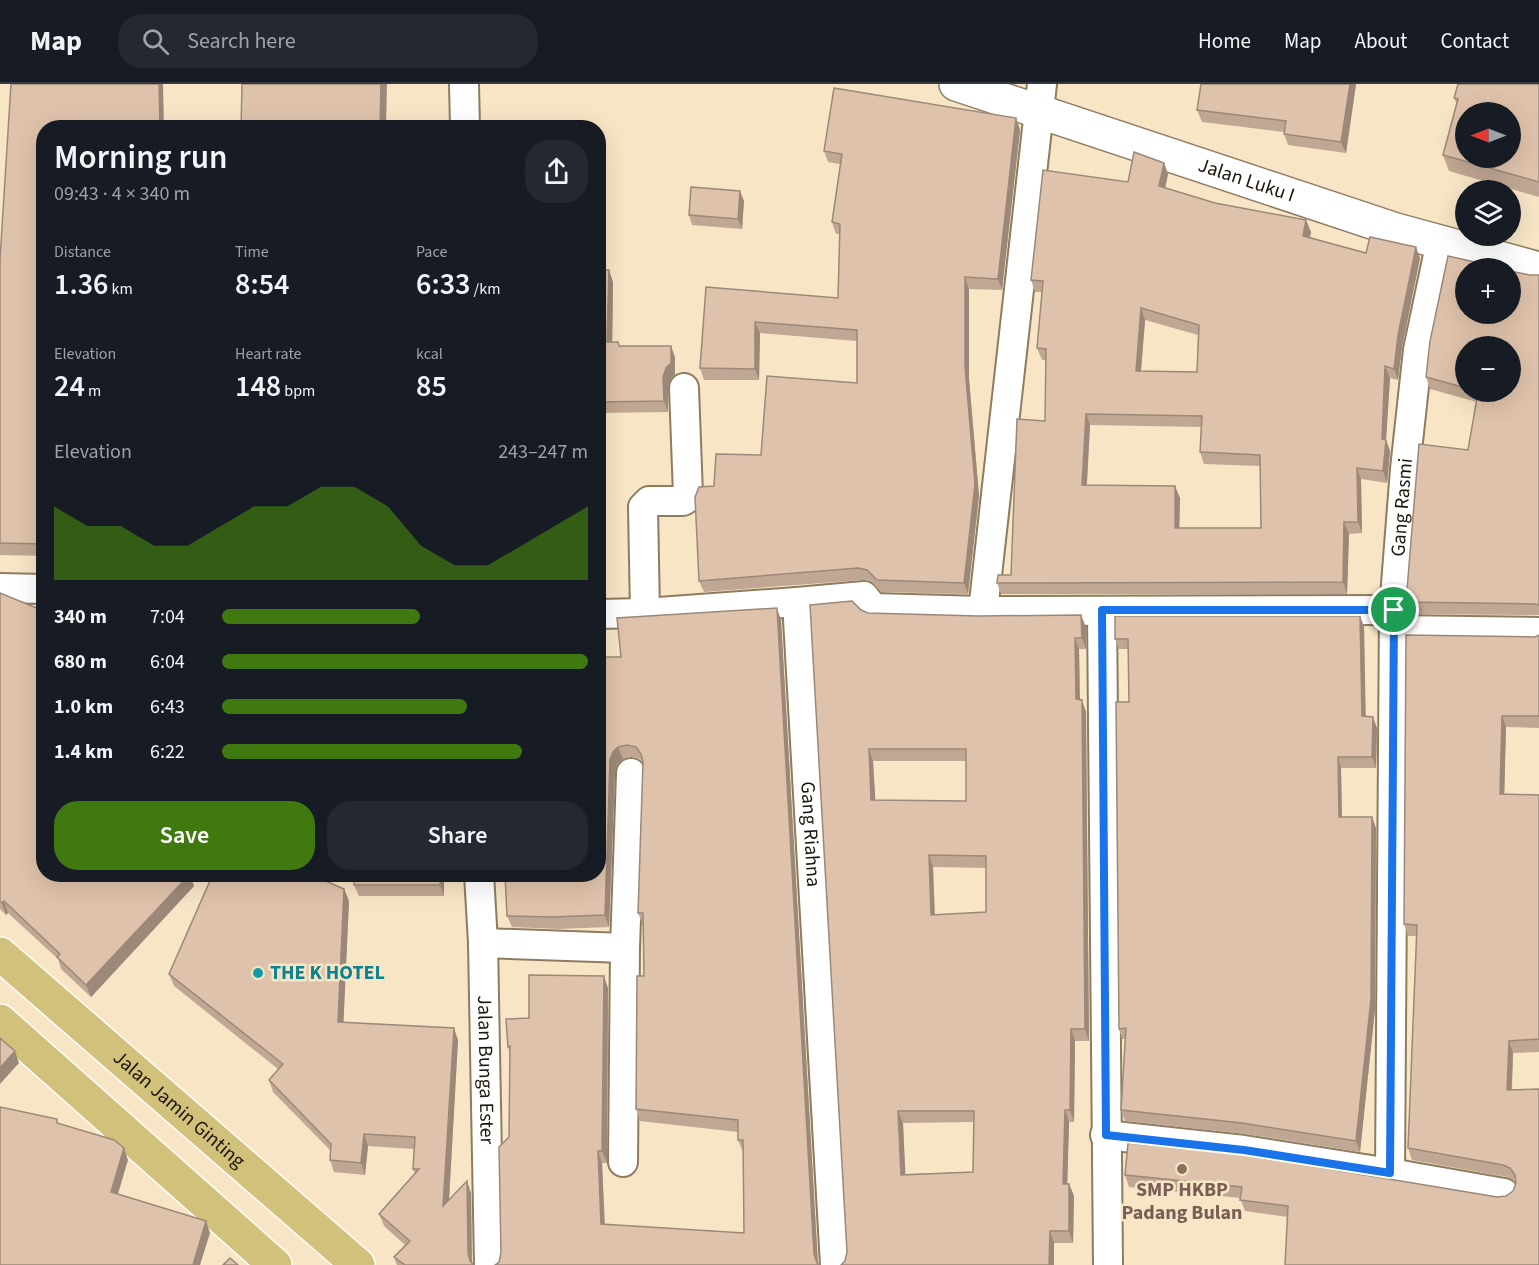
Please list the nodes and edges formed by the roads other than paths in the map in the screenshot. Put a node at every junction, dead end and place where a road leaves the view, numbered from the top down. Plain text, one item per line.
1 (464, 84) edge
2 (956, 84) edge
3 (1040, 98) edge
4 (465, 120) edge
5 (1440, 241) junction
6 (1539, 269) edge
7 (684, 388) dead end
8 (0, 588) edge
9 (36, 589) edge
10 (797, 602) junction
11 (983, 610) junction
12 (1102, 610) junction
13 (645, 613) junction
14 (606, 614) edge
15 (1394, 620) junction
16 (1539, 632) edge
17 (631, 773) dead end
18 (479, 882) edge
19 (483, 943) junction
20 (625, 948) junction
21 (0, 954) edge
22 (0, 1021) edge
23 (1106, 1135) junction
24 (623, 1162) dead end
25 (1390, 1173) junction
26 (1504, 1193) dead end
27 (274, 1265) edge
28 (358, 1265) edge
29 (489, 1265) edge
30 (835, 1265) edge
31 (1108, 1265) edge

1 - 4 street
2 - 3 street, Jalan Luku I
3 - 5 street, Jalan Luku I
3 - 11 street
5 - 6 street, Jalan Luku I
5 - 15 street, Gang Rasmi
7 - 13 street
8 - 9 street
10 - 11 street
10 - 13 street
10 - 30 street, Gang Riahna
11 - 12 street
12 - 15 street
12 - 23 street
13 - 14 street
15 - 16 street
15 - 25 street, Gang Rasmi
17 - 20 street
18 - 19 street, Jalan Bunga Ester
19 - 20 street
19 - 29 street, Jalan Bunga Ester
20 - 24 street
21 - 28 main road, Jalan Jamin Ginting
22 - 27 main road
23 - 25 street
23 - 31 street
25 - 26 street

